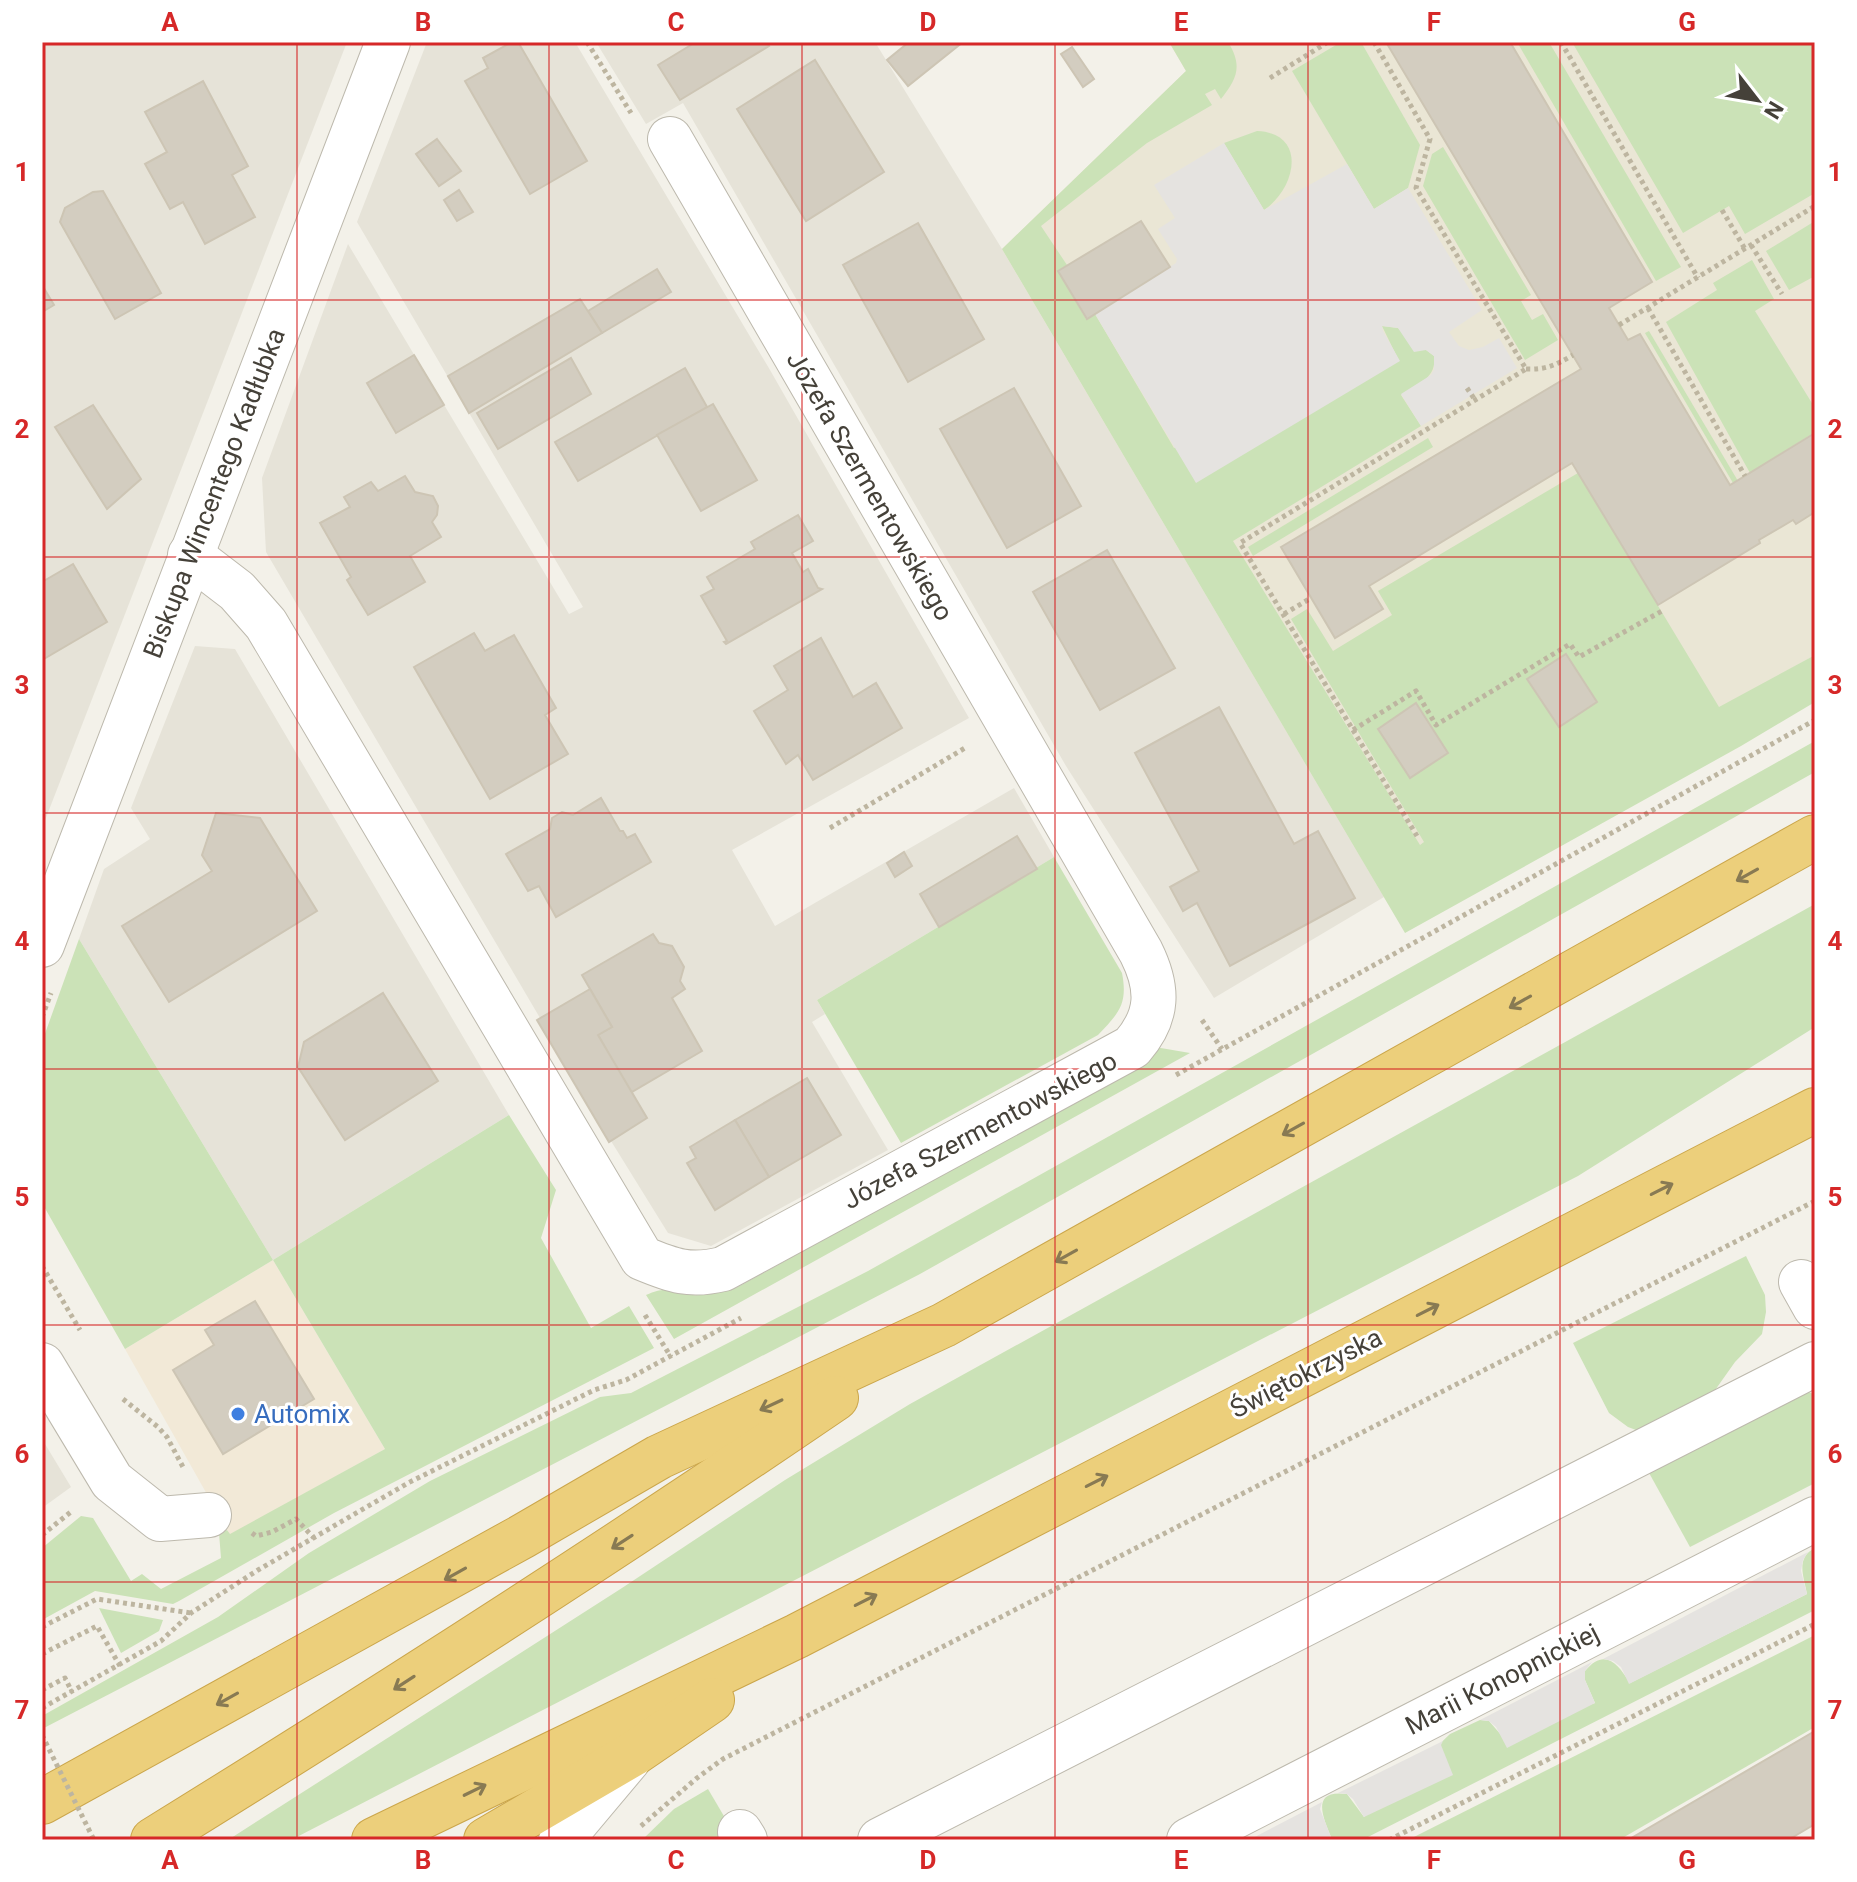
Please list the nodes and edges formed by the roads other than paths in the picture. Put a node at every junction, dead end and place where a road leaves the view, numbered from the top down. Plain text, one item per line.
1 (388, 42) edge
2 (670, 139) road end
3 (190, 555) junction
4 (1815, 837) edge
5 (42, 945) edge
6 (1815, 1110) edge
7 (944, 1325) junction
8 (1815, 1364) edge
9 (42, 1365) edge
10 (209, 1515) dead end
11 (1815, 1519) edge
12 (797, 1636) junction
13 (633, 1754) junction
14 (42, 1802) edge
15 (153, 1840) edge
16 (374, 1840) edge
17 (486, 1840) edge
18 (561, 1840) edge
19 (880, 1840) edge
20 (1189, 1840) edge

1 - 3 street, Biskupa Wincentego Kadłubka
2 - 3 street, Józefa Szermentowskiego
3 - 5 street, Biskupa Wincentego Kadłubka
4 -> 7 highway
12 -> 6 highway, Świętokrzyska
7 -> 14 highway
7 -> 15 highway
8 - 19 street
9 - 10 street
11 - 20 street, Marii Konopnickiej
12 - 13 highway
16 -> 12 highway
13 - 17 highway
13 - 18 street

